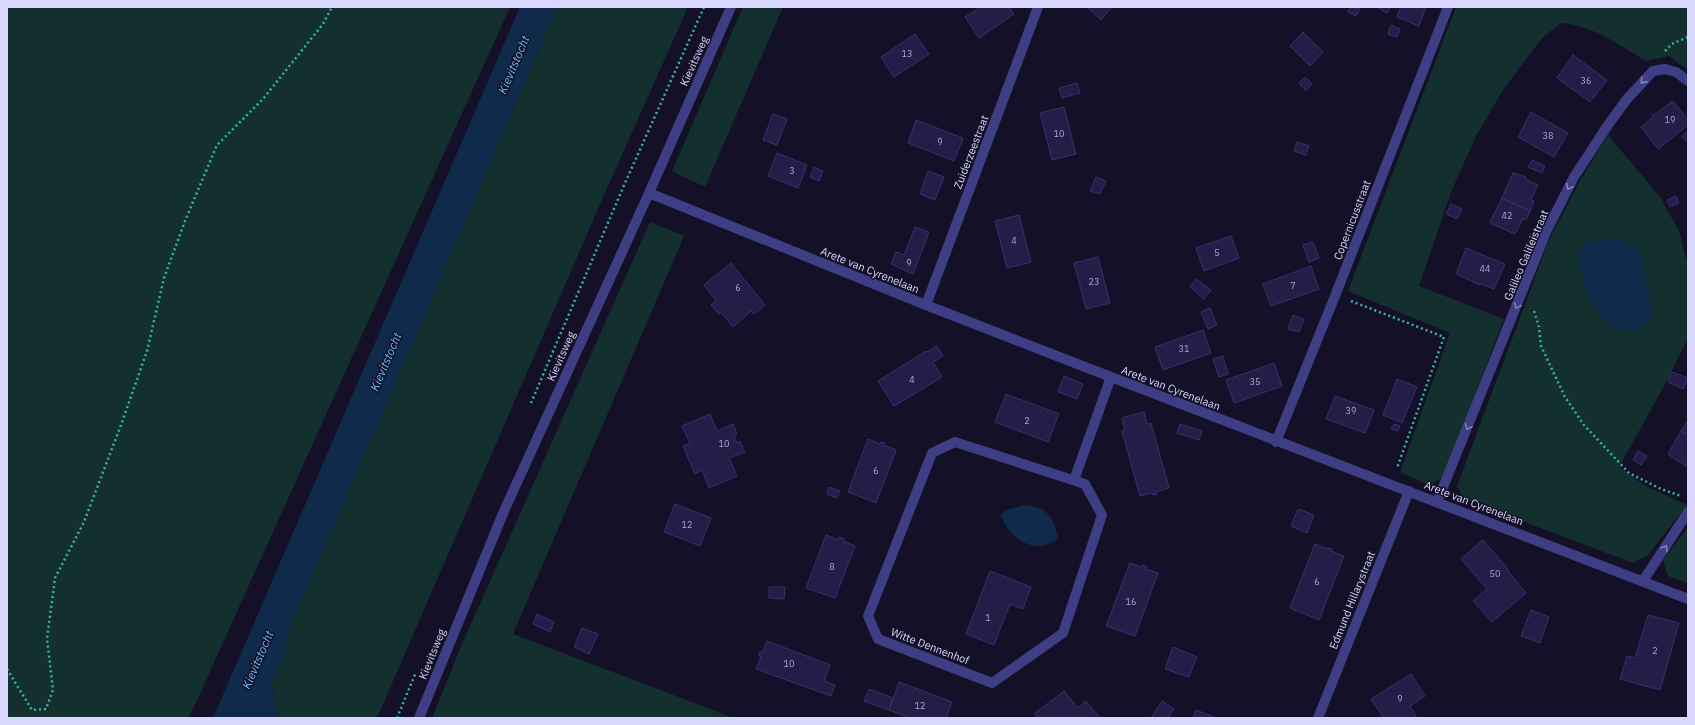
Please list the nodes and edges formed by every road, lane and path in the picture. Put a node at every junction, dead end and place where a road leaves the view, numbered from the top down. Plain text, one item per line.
1 (332, 7) edge
2 (704, 7) edge
3 (731, 7) edge
4 (1038, 7) edge
5 (1448, 7) edge
6 (1688, 81) edge
7 (649, 193) junction
8 (1526, 282) junction
9 (1335, 296) junction
10 (926, 305) junction
11 (1111, 377) junction
12 (528, 410) dead end
13 (1276, 442) junction
14 (1074, 480) junction
15 (1391, 485) junction
16 (1409, 491) junction
17 (1688, 498) edge
18 (1437, 502) junction
19 (1688, 512) edge
20 (1643, 581) junction
21 (1688, 599) edge
22 (418, 667) dead end
23 (7, 669) edge
24 (397, 718) edge
25 (419, 718) edge
26 (1318, 718) edge

1 - 23 path
2 - 12 path, Kievitsweg
3 - 7 street, Kievitsweg
4 - 10 street, Zuiderzeestraat
5 - 9 street, Copernicusstraat
6 -> 8 street, Galileo Galileistraat
7 - 10 street, Arete van Cyrenelaan
7 - 25 street, Kievitsweg
8 - 17 path
8 -> 18 street, Galileo Galileistraat
9 - 13 street, Copernicusstraat
9 - 15 path
10 - 11 street, Arete van Cyrenelaan
11 - 13 street, Arete van Cyrenelaan
11 - 14 street
13 - 15 street, Arete van Cyrenelaan
14 - 14 street, Witte Dennenhof
15 - 16 street, Arete van Cyrenelaan
16 - 18 street, Arete van Cyrenelaan
16 - 26 street, Edmund Hillarystraat
18 - 20 street, Arete van Cyrenelaan
20 -> 19 street
20 - 21 street, Arete van Cyrenelaan
22 - 24 path, Kievitsweg

